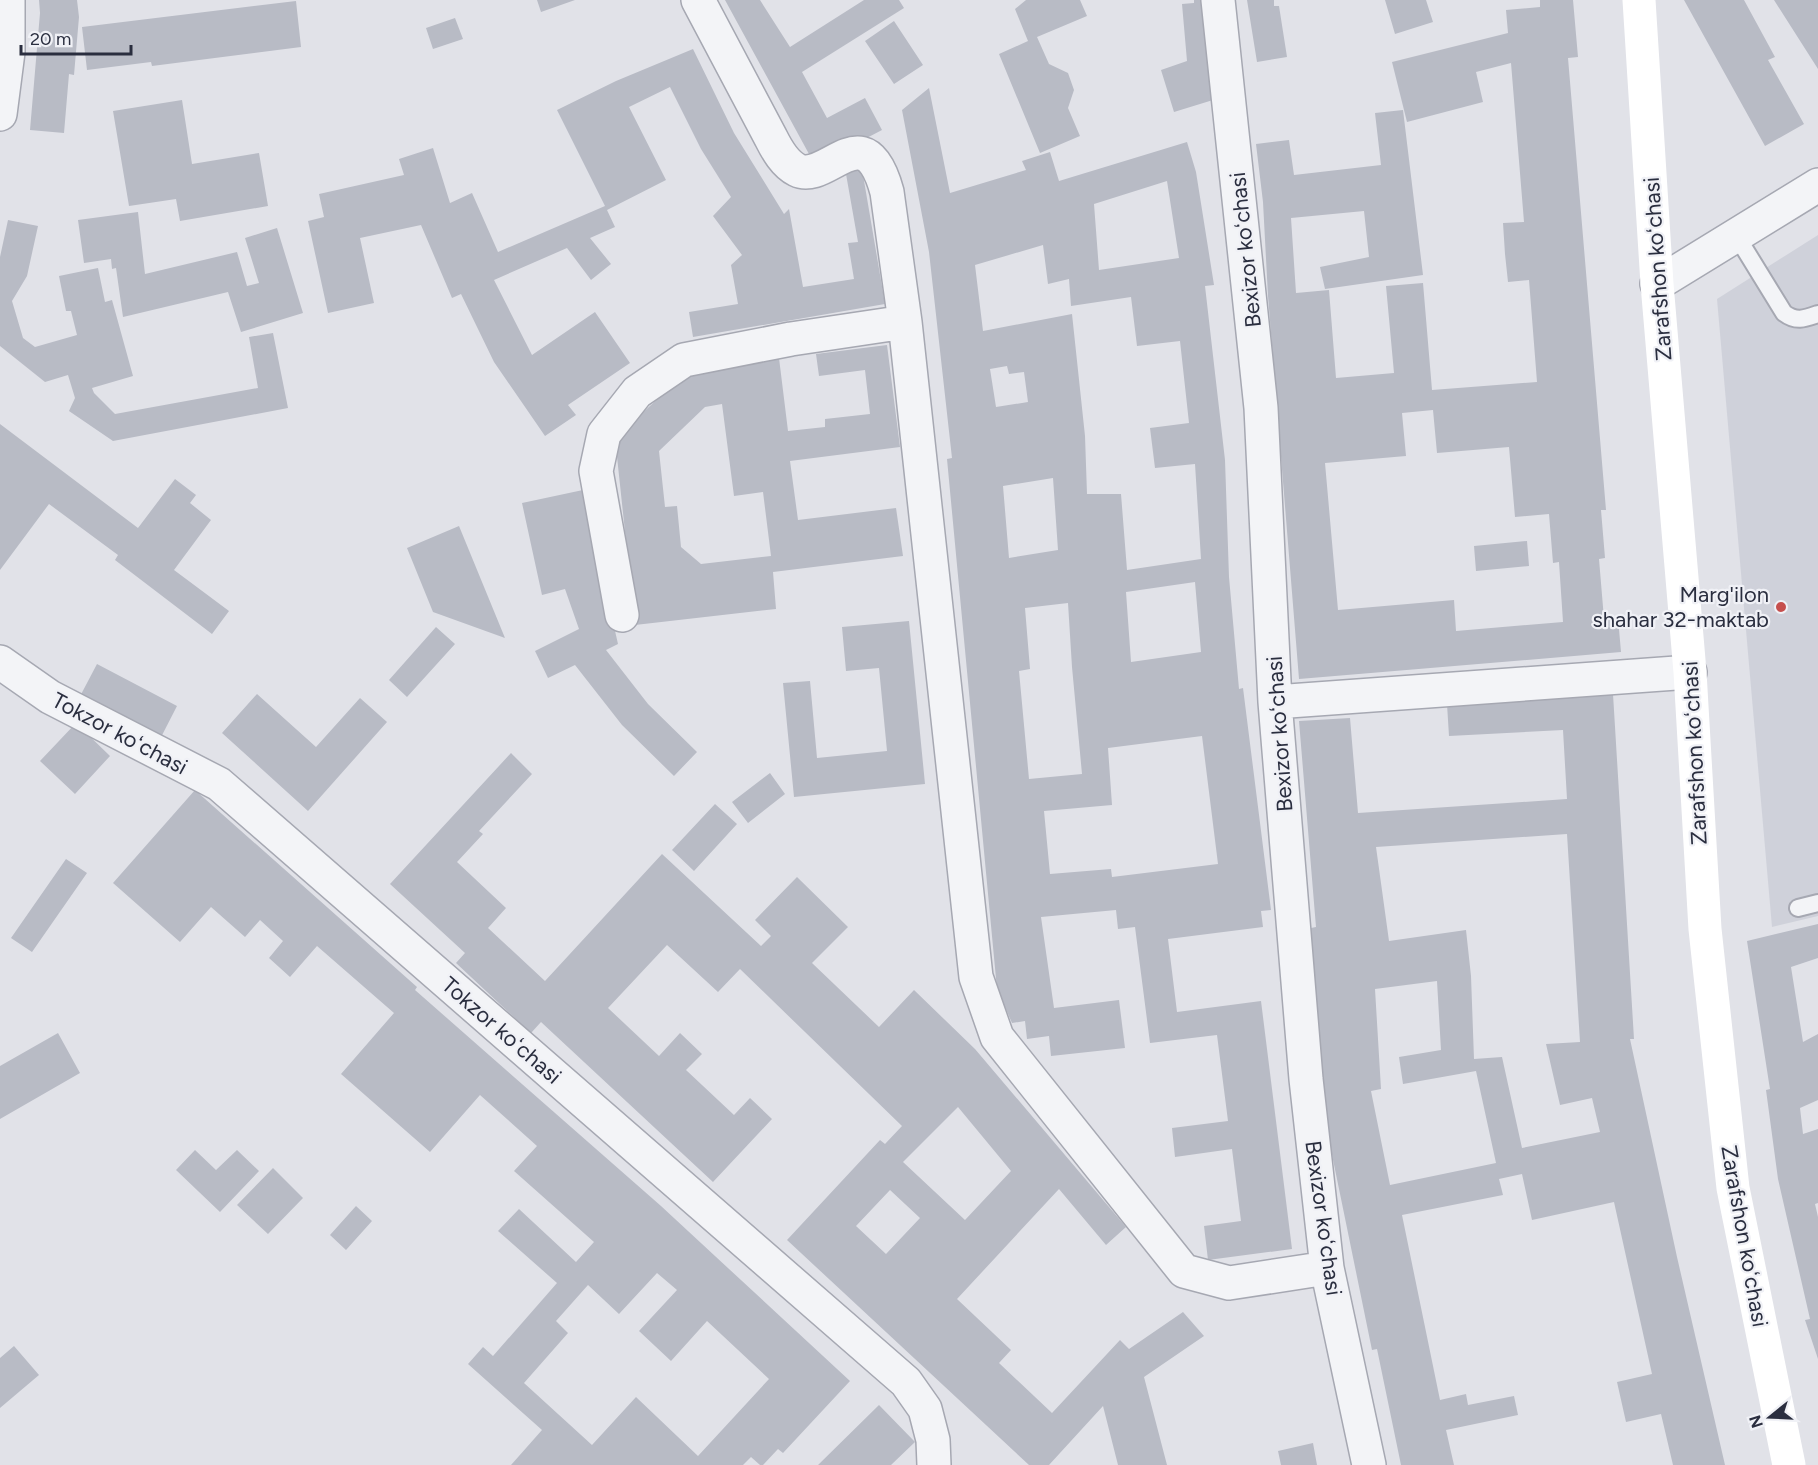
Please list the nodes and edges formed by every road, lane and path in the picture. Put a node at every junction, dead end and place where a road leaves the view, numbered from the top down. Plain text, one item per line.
1 (8, 0) edge
2 (698, 0) edge
3 (1218, 0) edge
4 (1639, 0) edge
5 (0, 114) edge
6 (1818, 185) edge
7 (1736, 236) junction
8 (1657, 284) junction
9 (1818, 314) edge
10 (905, 322) junction
11 (622, 615) dead end
12 (0, 662) edge
13 (1690, 672) junction
14 (1275, 702) junction
15 (1818, 903) edge
16 (1798, 908) dead end
17 (1328, 1268) junction
18 (934, 1465) edge
19 (1369, 1465) edge
20 (1789, 1465) edge

1 - 5 street
2 - 10 street
3 - 14 street, Bexizor koʻchasi
4 - 8 main road, Zarafshon koʻchasi
6 - 7 street
7 - 8 street
7 - 9 lane
8 - 13 main road, Zarafshon koʻchasi
10 - 11 street
10 - 17 street
12 - 18 street, Tokzor koʻchasi
13 - 14 street
13 - 20 main road, Zarafshon koʻchasi
14 - 17 street, Bexizor koʻchasi
15 - 16 lane
17 - 19 street, Bexizor koʻchasi

